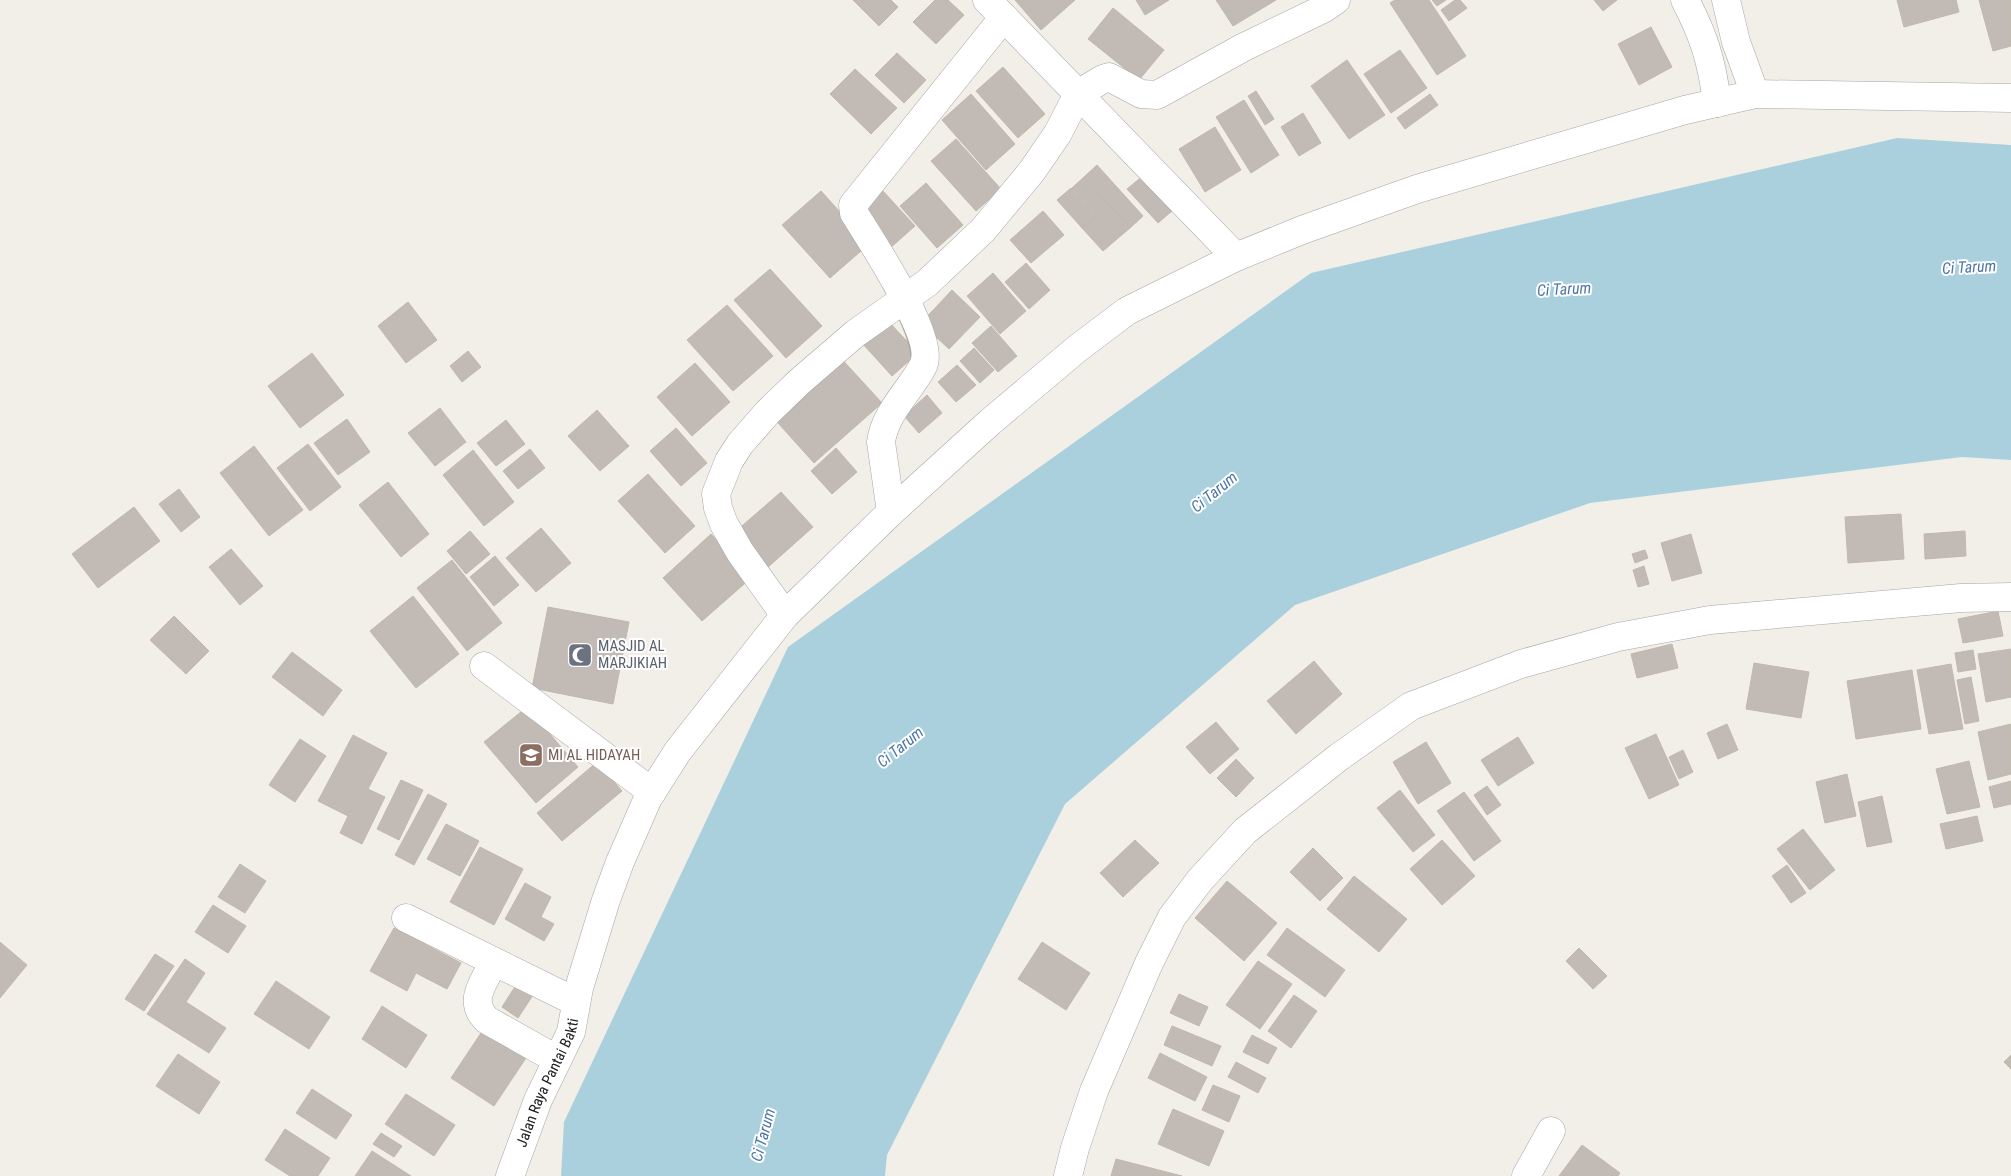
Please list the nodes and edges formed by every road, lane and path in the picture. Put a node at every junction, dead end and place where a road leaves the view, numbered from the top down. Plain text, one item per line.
1 (1336, 0) edge
2 (1685, 0) edge
3 (1726, 0) edge
4 (995, 8) edge
5 (1736, 42) junction
6 (1708, 49) junction
7 (1078, 94) junction
8 (1737, 98) junction
9 (2011, 98) edge
10 (1236, 257) junction
11 (905, 298) junction
12 (891, 512) junction
13 (2011, 597) edge
14 (785, 615) junction
15 (484, 666) dead end
16 (652, 792) junction
17 (406, 918) dead end
18 (494, 962) junction
19 (577, 995) junction
20 (556, 1060) junction
21 (1551, 1131) dead end
22 (510, 1176) edge
23 (1068, 1176) edge
24 (1526, 1176) edge

1 - 7 street
2 - 6 street
3 - 5 street
4 - 7 street
4 - 11 street
5 - 6 street
5 - 8 street
6 - 8 street
7 - 10 street
7 - 11 street
8 - 9 street, Jalan Raya Pantai Bakti
8 - 10 street, Jalan Raya Pantai Bakti
10 - 12 street, Jalan Raya Pantai Bakti
11 - 12 street
11 - 14 street
12 - 14 street, Jalan Raya Pantai Bakti
13 - 23 street
14 - 16 street, Jalan Raya Pantai Bakti
15 - 16 street
16 - 19 street, Jalan Raya Pantai Bakti
17 - 18 street
18 - 19 street
18 - 20 street
19 - 20 street, Jalan Raya Pantai Bakti
20 - 22 street, Jalan Raya Pantai Bakti
21 - 24 street

